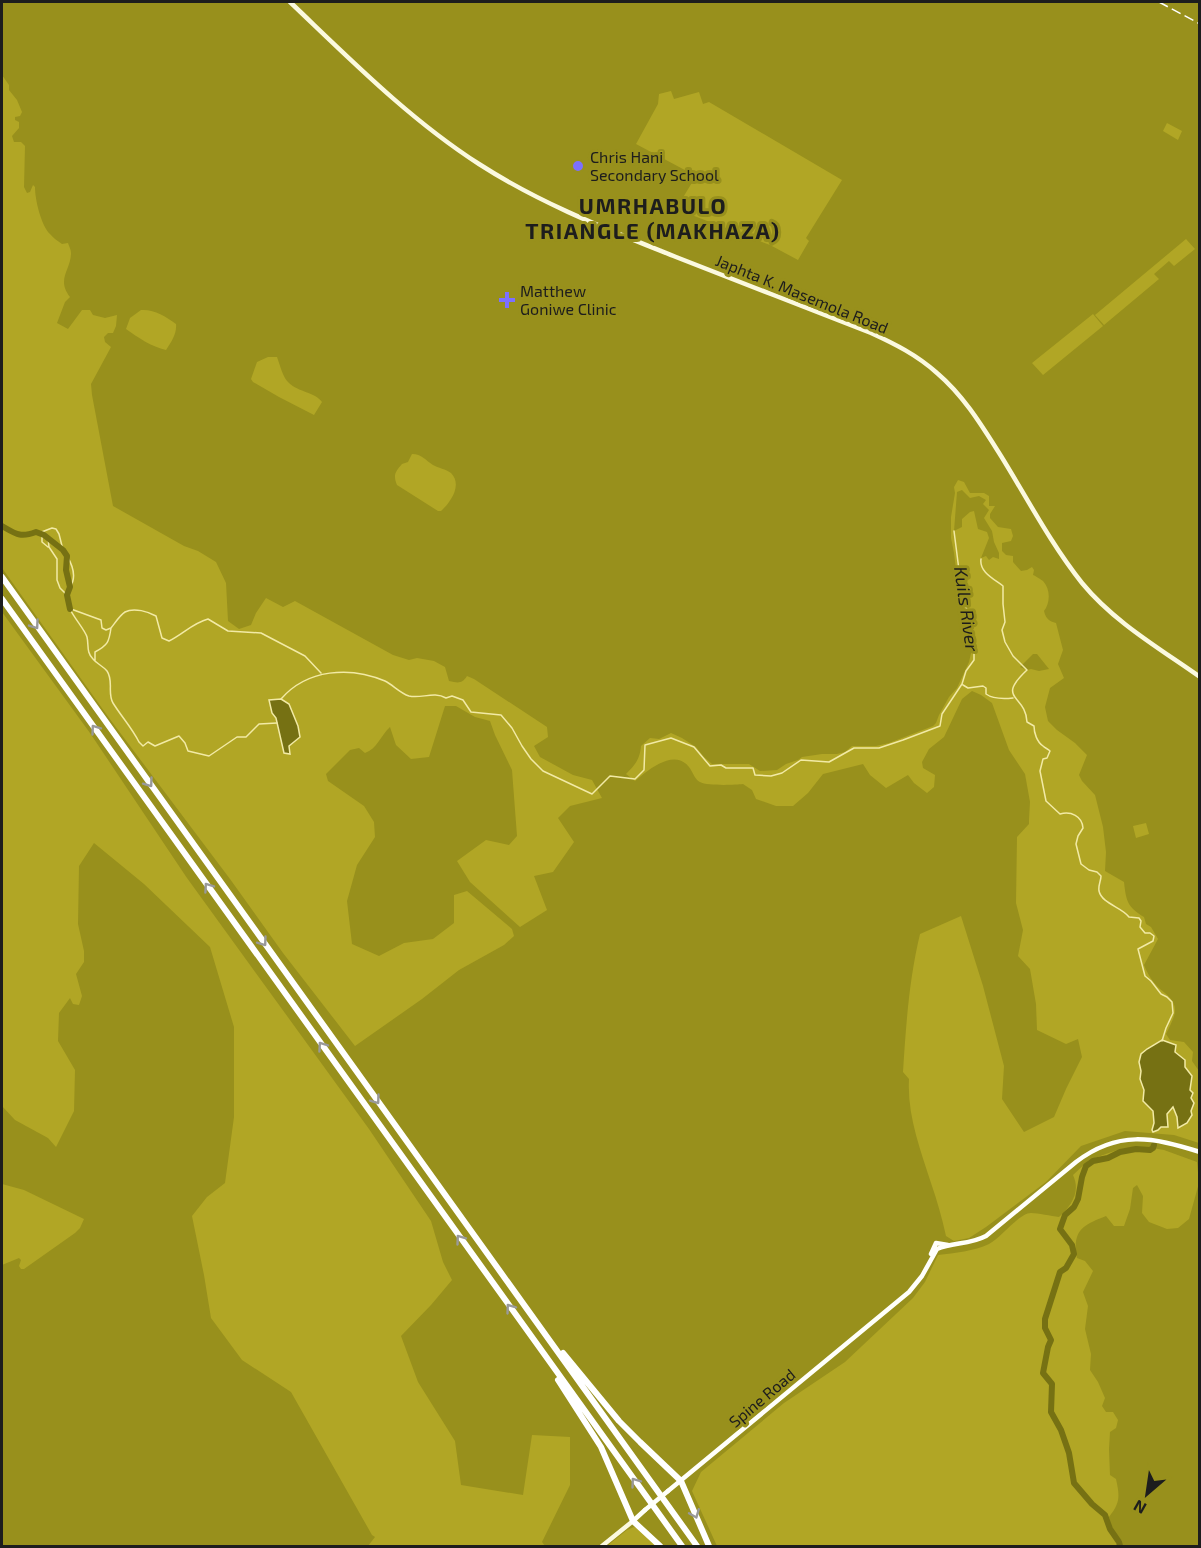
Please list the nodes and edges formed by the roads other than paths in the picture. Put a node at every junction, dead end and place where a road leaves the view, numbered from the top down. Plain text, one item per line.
1 (290, 2) edge
2 (2, 577) edge
3 (2, 599) edge
4 (1200, 677) edge
5 (1200, 1152) edge
6 (526, 1329) junction
7 (542, 1330) junction
8 (681, 1481) junction
9 (633, 1521) junction
10 (602, 1546) edge
11 (660, 1546) edge
12 (682, 1546) edge
13 (697, 1546) edge
14 (709, 1546) edge

1 - 4 main road, Japhta K. Masemola Road
2 -> 7 highway
6 -> 3 highway
5 - 8 main road, Spine Road
6 - 9 highway
12 -> 6 highway
7 - 8 highway
7 - 13 highway
8 - 9 main road, Spine Road, bridge
8 -> 14 highway
9 - 10 main road, Spine Road
9 - 11 highway

